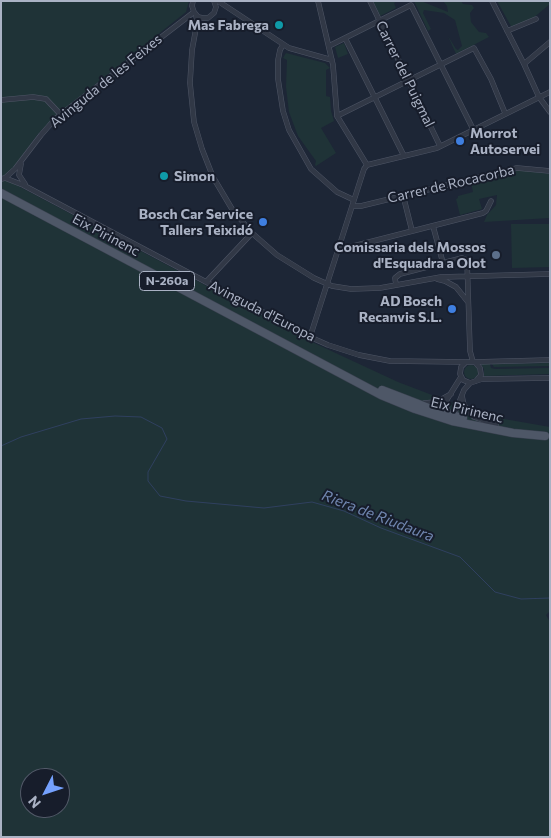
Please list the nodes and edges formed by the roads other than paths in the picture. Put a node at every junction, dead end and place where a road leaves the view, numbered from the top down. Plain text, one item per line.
1 (193, 1) edge
2 (216, 1) edge
3 (318, 1) edge
4 (370, 1) edge
5 (492, 1) edge
6 (232, 11) junction
7 (214, 13) junction
8 (195, 14) junction
9 (206, 18) junction
10 (536, 19) dead end
11 (380, 21) junction
12 (507, 31) junction
13 (195, 34) junction
14 (345, 38) junction
15 (550, 42) edge
16 (283, 45) junction
17 (329, 46) junction
18 (332, 60) junction
19 (441, 64) junction
20 (524, 64) junction
21 (408, 81) junction
22 (550, 92) edge
23 (375, 97) junction
24 (539, 97) junction
25 (1, 100) edge
26 (550, 112) edge
27 (505, 113) junction
28 (61, 115) junction
29 (337, 116) junction
30 (473, 129) junction
31 (440, 146) junction
32 (404, 156) junction
33 (24, 158) junction
34 (367, 165) junction
35 (550, 171) edge
36 (3, 179) edge
37 (36, 192) junction
38 (1, 193) edge
39 (403, 195) junction
40 (491, 201) dead end
41 (353, 203) junction
42 (433, 226) junction
43 (412, 231) junction
44 (252, 233) junction
45 (338, 250) junction
46 (443, 263) junction
47 (550, 274) edge
48 (469, 275) junction
49 (433, 278) junction
50 (206, 282) junction
51 (327, 284) junction
52 (396, 285) junction
53 (469, 303) junction
54 (310, 337) junction
55 (470, 351) junction
56 (550, 360) edge
57 (448, 361) junction
58 (466, 362) junction
59 (474, 362) junction
60 (332, 369) junction
61 (461, 375) junction
62 (550, 378) edge
63 (476, 381) junction
64 (470, 383) junction
65 (452, 393) junction
66 (462, 396) junction
67 (389, 399) junction
68 (410, 401) junction
69 (450, 415) junction
70 (496, 425) junction
71 (508, 432) junction
72 (547, 436) edge

1 - 8 street
2 - 6 street
2 - 7 street
3 - 17 street
4 - 11 street, Carrer del Puigmal
5 - 12 street
6 - 7 street
6 - 16 street
7 - 9 street
8 - 9 street
8 - 13 street
8 - 28 street, Avinguda de les Feixes
9 - 13 street
10 - 12 street
11 - 14 street
11 - 19 street
11 - 21 street, Carrer del Puigmal
12 - 20 street
13 - 44 street
14 - 17 street
14 - 23 street
15 - 20 street
16 - 18 street
16 - 41 street
17 - 18 street
18 - 29 street
19 - 21 street
19 - 27 street
19 - 30 street
20 - 24 street
21 - 23 street
21 - 31 street, Carrer del Puigmal
22 - 24 street
23 - 29 street
23 - 32 street
24 - 26 street
24 - 27 street
25 - 28 street
27 - 30 street
28 - 33 street, Avinguda de les Feixes
29 - 34 street
30 - 31 street
31 - 32 street
32 - 34 street
33 - 36 street, Avinguda de les Feixes
33 - 37 street, Avinguda d'Europa
34 - 41 street
35 - 39 street, Carrer de Rocacorba
36 - 37 street, Avinguda d'Europa
37 - 50 street, Avinguda d'Europa
38 - 60 main road, Eix Pirinenc / N-260a
39 - 41 street, Carrer de Rocacorba
39 - 43 street
40 - 42 street
41 - 45 street
42 - 43 street
42 - 46 street
43 - 45 street
44 - 50 street
44 - 51 street
45 - 51 street
46 - 48 street
46 - 52 street
47 - 48 street
48 - 49 street
48 - 53 street
49 - 52 street
49 - 53 street
50 - 54 street, Avinguda d'Europa
51 - 52 street
51 - 54 street
53 - 55 street
54 - 57 street, Avinguda d'Europa
55 - 58 street
55 - 59 street
56 - 59 street
57 - 58 street, Avinguda d'Europa
57 - 61 street
58 - 59 street
58 - 61 street
59 - 63 street
60 - 67 main road, Eix Pirinenc / N-260a
60 - 68 main road, Eix Pirinenc / N-260a
61 - 64 street
61 - 65 street
62 - 63 street
63 - 64 street
64 - 66 street
65 - 68 street
65 - 69 street
66 - 69 street
66 - 70 street
67 - 69 street
67 - 71 main road, Eix Pirinenc / N-260a
68 - 69 main road, Eix Pirinenc / N-260a
69 - 70 main road, Eix Pirinenc / N-260a
69 - 71 street
70 - 72 main road, Eix Pirinenc / N-260a
71 - 72 main road, Eix Pirinenc / N-260a

